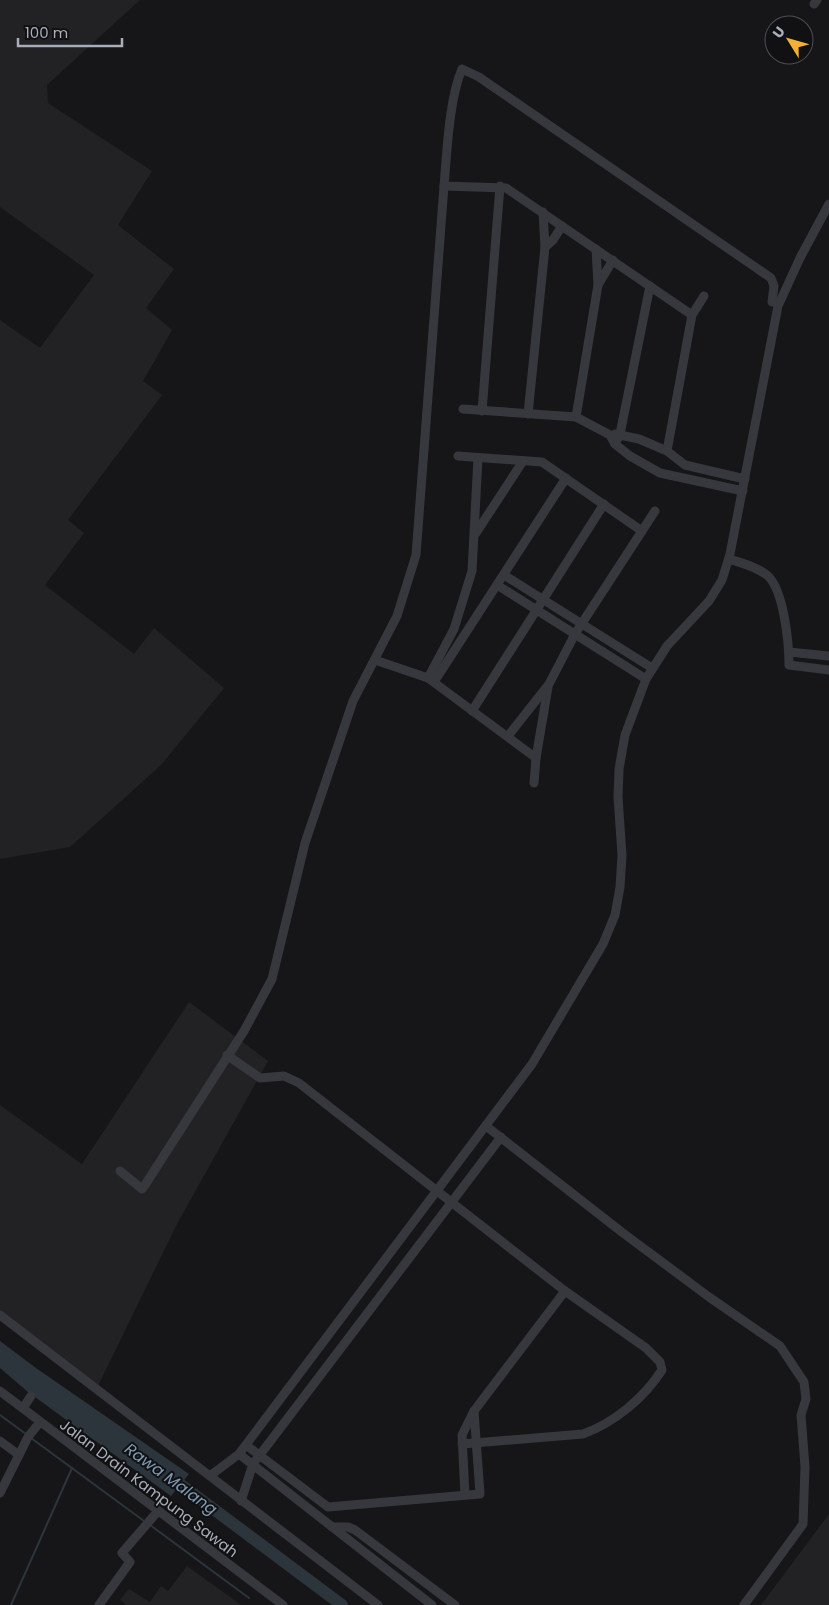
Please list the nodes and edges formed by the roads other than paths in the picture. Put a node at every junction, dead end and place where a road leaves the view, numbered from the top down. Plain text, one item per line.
1 (444, 186) junction
2 (500, 186) junction
3 (829, 204) edge
4 (543, 212) junction
5 (562, 226) junction
6 (545, 247) junction
7 (596, 249) junction
8 (613, 260) junction
9 (598, 285) junction
10 (650, 286) junction
11 (704, 296) dead end
12 (772, 302) dead end
13 (692, 315) junction
14 (463, 409) dead end
15 (482, 410) junction
16 (528, 414) junction
17 (576, 417) junction
18 (620, 434) junction
19 (610, 435) junction
20 (616, 444) junction
21 (667, 451) junction
22 (458, 456) dead end
23 (478, 458) junction
24 (523, 461) junction
25 (685, 465) junction
26 (566, 478) junction
27 (682, 479) junction
28 (745, 479) junction
29 (743, 491) junction
30 (604, 504) junction
31 (655, 511) dead end
32 (642, 531) junction
33 (476, 533) junction
34 (729, 559) junction
35 (504, 575) junction
36 (497, 585) junction
37 (543, 599) junction
38 (536, 610) junction
39 (582, 624) junction
40 (575, 634) junction
41 (789, 652) junction
42 (829, 656) edge
43 (375, 660) junction
44 (652, 668) junction
45 (829, 670) edge
46 (646, 679) junction
47 (431, 680) junction
48 (549, 684) junction
49 (472, 711) junction
50 (508, 736) junction
51 (536, 758) junction
52 (534, 783) dead end
53 (227, 1055) junction
54 (485, 1127) junction
55 (500, 1138) junction
56 (120, 1171) dead end
57 (436, 1190) junction
58 (452, 1202) junction
59 (565, 1291) junction
60 (0, 1315) edge
61 (0, 1393) edge
62 (31, 1396) dead end
63 (22, 1408) junction
64 (474, 1411) junction
65 (40, 1422) junction
66 (0, 1442) edge
67 (476, 1442) junction
68 (462, 1444) junction
69 (246, 1445) junction
70 (239, 1454) junction
71 (19, 1455) junction
72 (260, 1456) junction
73 (253, 1464) junction
74 (211, 1475) junction
75 (0, 1493) edge
76 (465, 1495) junction
77 (241, 1502) junction
78 (158, 1511) junction
79 (332, 1527) junction
80 (99, 1605) edge
81 (283, 1605) edge
82 (378, 1605) edge
83 (432, 1605) edge
84 (455, 1605) edge
85 (744, 1605) edge

1 - 2 street
1 - 12 street
1 - 43 street
2 - 4 street
2 - 15 street
3 - 28 street
4 - 5 street
4 - 6 street
5 - 6 street
5 - 7 street
6 - 16 street
7 - 8 street
7 - 9 street
8 - 9 street
8 - 10 street
9 - 17 street
10 - 13 street
10 - 18 street
11 - 13 street
13 - 21 street
14 - 15 street
15 - 16 street
16 - 17 street
17 - 19 street
18 - 19 street
18 - 20 street
18 - 21 street
19 - 20 street
20 - 27 street
21 - 25 street
22 - 23 street
23 - 24 street
23 - 33 street
24 - 26 street
24 - 33 street
25 - 27 street
25 - 28 street
26 - 30 street
26 - 35 street
27 - 29 street
28 - 29 street
29 - 34 street
30 - 32 street
30 - 37 street
31 - 32 street
32 - 39 street
33 - 47 street
34 - 41 street
34 - 44 street
35 - 36 street
35 - 37 street
36 - 38 street
36 - 47 street
37 - 38 street
37 - 39 street
38 - 40 street
38 - 49 street
39 - 40 street
39 - 44 street
40 - 46 street
40 - 48 street
41 - 42 street
41 - 45 street
43 - 47 street
43 - 53 street
44 - 46 street
46 - 54 street
47 - 49 street
48 - 50 street
48 - 51 street
49 - 50 street
50 - 51 street
51 - 52 street
53 - 56 street
53 - 57 street
54 - 55 street
54 - 57 street
55 - 58 street
55 - 85 street
57 - 58 street
57 - 69 street
58 - 59 street
58 - 72 street
59 - 64 street
59 - 67 street
60 - 74 street
61 - 63 street, Jalan Drain Kampung Sawah
62 - 63 street
63 - 65 street, Jalan Drain Kampung Sawah
64 - 67 street
64 - 68 street
65 - 71 street
65 - 78 street, Jalan Drain Kampung Sawah
66 - 71 street
67 - 68 street
67 - 76 street
68 - 76 street
69 - 70 street
69 - 72 street
70 - 73 street
70 - 74 street
71 - 75 street
72 - 73 street
72 - 76 street
73 - 77 street
73 - 79 street
74 - 77 street
77 - 82 street
78 - 80 street
78 - 81 street, Jalan Drain Kampung Sawah
79 - 83 street
79 - 84 street

